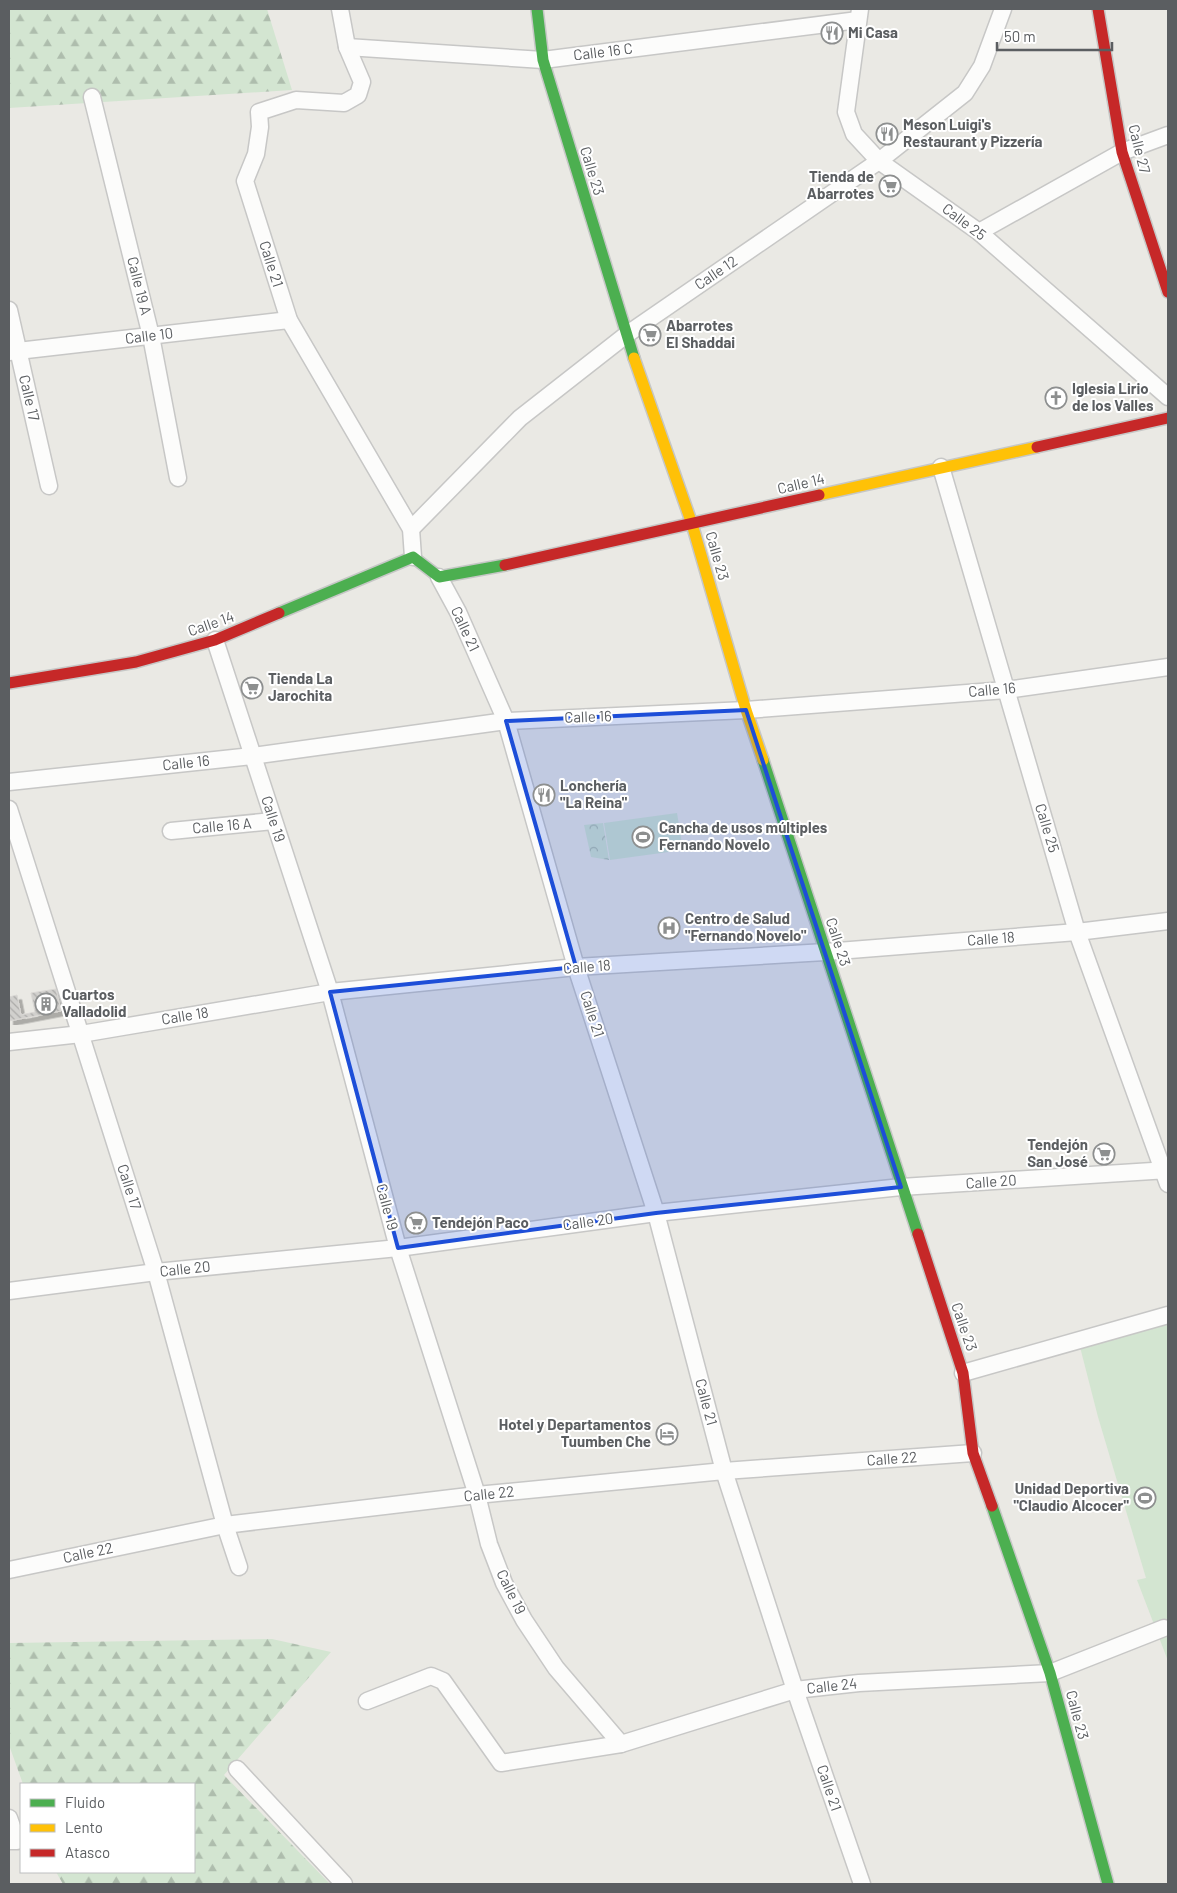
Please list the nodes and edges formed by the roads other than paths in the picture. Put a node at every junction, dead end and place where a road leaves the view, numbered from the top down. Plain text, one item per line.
1 (340, 9) edge
2 (537, 9) edge
3 (1003, 9) edge
4 (1098, 9) edge
5 (859, 14) edge
6 (347, 47) junction
7 (542, 60) junction
8 (92, 97) dead end
9 (1168, 135) edge
10 (1122, 152) junction
11 (879, 161) junction
12 (979, 232) junction
13 (1168, 292) edge
14 (9, 310) edge
15 (289, 320) junction
16 (626, 335) junction
17 (151, 336) junction
18 (14, 352) edge
19 (1168, 397) edge
20 (1168, 418) edge
21 (941, 467) junction
22 (178, 478) dead end
23 (49, 486) dead end
24 (692, 524) junction
25 (411, 529) junction
26 (413, 557) junction
27 (439, 577) junction
28 (215, 640) junction
29 (1168, 667) edge
30 (9, 683) edge
31 (1006, 690) junction
32 (746, 710) junction
33 (506, 721) junction
34 (252, 756) junction
35 (9, 782) edge
36 (9, 809) edge
37 (274, 821) junction
38 (171, 831) dead end
39 (1168, 921) edge
40 (1078, 932) junction
41 (825, 952) junction
42 (576, 967) junction
43 (330, 992) junction
44 (81, 1034) junction
45 (9, 1042) edge
46 (1167, 1175) edge
47 (901, 1187) junction
48 (656, 1213) junction
49 (398, 1248) junction
50 (156, 1272) junction
51 (9, 1291) edge
52 (1168, 1315) edge
53 (963, 1373) junction
54 (973, 1453) junction
55 (724, 1471) junction
56 (477, 1496) junction
57 (225, 1525) junction
58 (239, 1567) dead end
59 (9, 1570) edge
60 (1164, 1628) dead end
61 (1050, 1672) junction
62 (795, 1690) junction
63 (367, 1701) dead end
64 (621, 1744) junction
65 (237, 1769) dead end
66 (9, 1818) edge
67 (13, 1841) edge
68 (344, 1884) edge
69 (862, 1884) edge
70 (1108, 1884) edge

1 - 6 street
2 - 7 street, Calle 23
3 - 11 street, Calle 12
4 - 10 street, Calle 27
5 - 7 street, Calle 16 C
5 - 11 street, Calle 25
6 - 7 street, Calle 16 C
6 - 15 street, Calle 21
7 - 16 street, Calle 23
8 - 17 street, Calle 19 A
9 - 10 street
10 - 12 street
10 - 13 street, Calle 27
11 - 12 street, Calle 25
11 - 16 street, Calle 12
12 - 19 street, Calle 25
14 - 18 street, Calle 17
15 - 17 street, Calle 10
15 - 25 street, Calle 21
16 - 24 street, Calle 23
16 - 25 street, Calle 12
17 - 18 street, Calle 10
17 - 22 street, Calle 19 A
18 - 23 street, Calle 17
20 - 21 street, Calle 14
21 - 24 street, Calle 14
21 - 31 street, Calle 25
24 - 27 street, Calle 14
24 - 32 street, Calle 23
25 - 26 street, Calle 21
26 - 27 street, Calle 21
26 - 28 street, Calle 14
27 - 33 street, Calle 21
28 - 30 street, Calle 14
28 - 34 street, Calle 19
29 - 31 street, Calle 16
31 - 32 street, Calle 16
31 - 40 street, Calle 25
32 - 33 street, Calle 16
32 - 41 street, Calle 23
33 - 34 street, Calle 16
33 - 42 street, Calle 21
34 - 35 street, Calle 16
34 - 37 street, Calle 19
36 - 44 street, Calle 17
37 - 38 street, Calle 16 A
37 - 43 street, Calle 19
39 - 40 street, Calle 18
40 - 41 street, Calle 18
40 - 46 street, Calle 25
41 - 42 street, Calle 18
41 - 47 street, Calle 23
42 - 43 street, Calle 18
42 - 48 street, Calle 21
43 - 44 street, Calle 18
43 - 49 street, Calle 19
44 - 45 street, Calle 18
44 - 50 street, Calle 17
46 - 47 street, Calle 20
47 - 48 street, Calle 20
47 - 53 street, Calle 23
48 - 49 street, Calle 20
48 - 55 street, Calle 21
49 - 50 street, Calle 20
49 - 56 street, Calle 19
50 - 51 street, Calle 20
50 - 57 street, Calle 17
52 - 53 street
53 - 54 street, Calle 23
54 - 55 street, Calle 22
54 - 61 street, Calle 23
55 - 56 street, Calle 22
55 - 62 street, Calle 21
56 - 57 street, Calle 22
56 - 64 street, Calle 19
57 - 58 street, Calle 17
57 - 59 street, Calle 22
60 - 61 street, Calle 24
61 - 62 street, Calle 24
61 - 70 street, Calle 23
62 - 64 street, Calle 24
62 - 69 street, Calle 21
63 - 64 street, Calle 24
65 - 68 street
66 - 67 street

